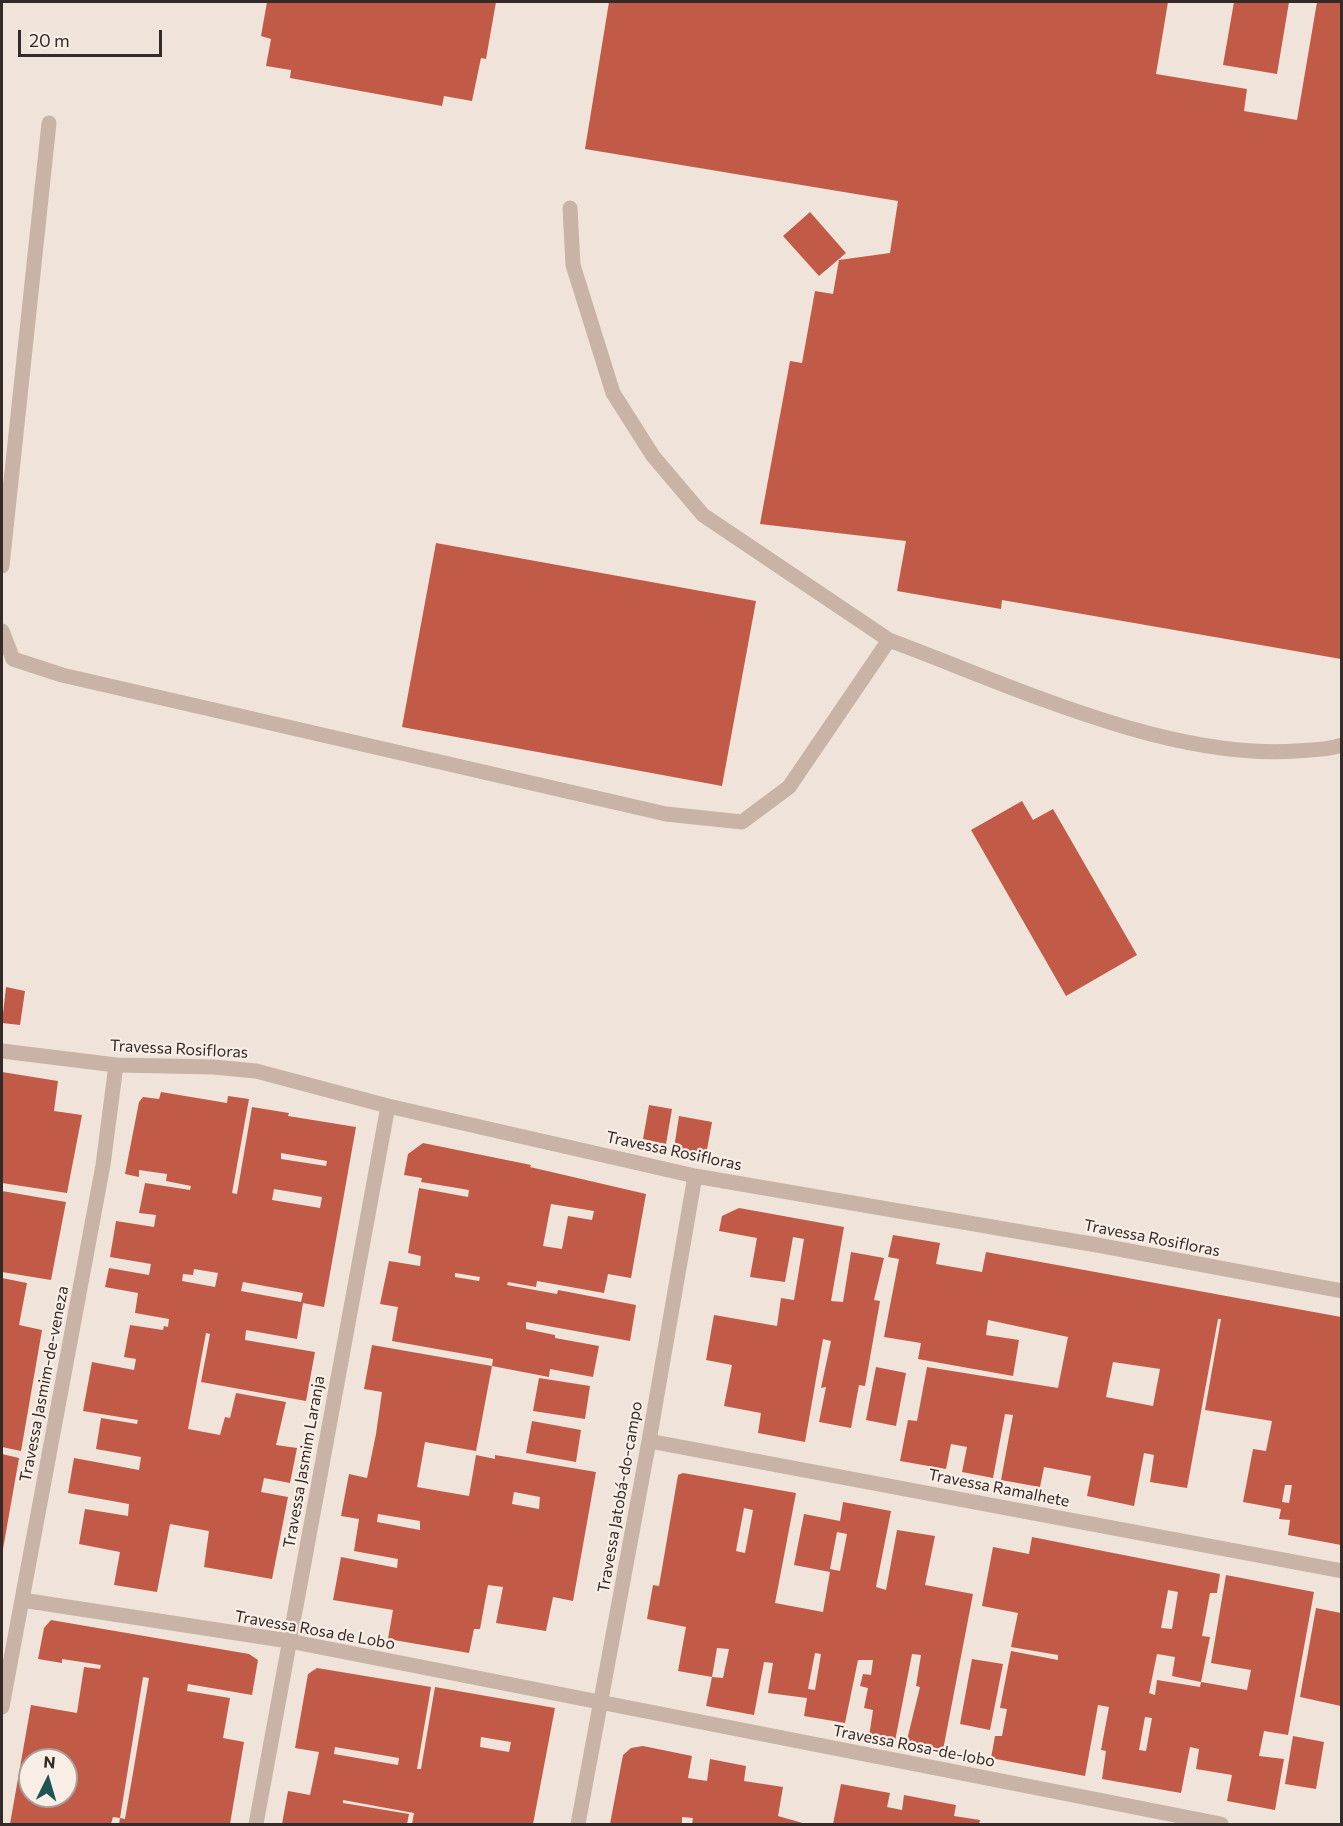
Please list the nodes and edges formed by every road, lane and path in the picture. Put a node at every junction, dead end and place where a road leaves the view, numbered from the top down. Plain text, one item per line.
1 (49, 123) dead end
2 (570, 208) dead end
3 (2, 566) edge
4 (2, 631) edge
5 (889, 640) junction
6 (1341, 746) edge
7 (2, 1051) edge
8 (116, 1065) junction
9 (388, 1106) junction
10 (695, 1176) junction
11 (1341, 1292) edge
12 (649, 1441) junction
13 (1341, 1571) edge
14 (21, 1600) junction
15 (289, 1641) junction
16 (600, 1704) junction
17 (2, 1707) edge
18 (256, 1824) edge
19 (578, 1824) edge
20 (1221, 1824) edge

1 - 3 street
2 - 5 street
4 - 5 street
5 - 6 street
7 - 8 street, Travessa Rosifloras
8 - 9 street, Travessa Rosifloras
8 - 14 street, Travessa Jasmim-de-veneza
9 - 10 street, Travessa Rosifloras
9 - 15 street, Travessa Jasmim Laranja
10 - 11 street, Travessa Rosifloras
10 - 12 street, Travessa Jatobá-do-campo
12 - 13 street, Travessa Ramalhete
12 - 16 street, Travessa Jatobá-do-campo
14 - 15 street, Travessa Rosa de Lobo
14 - 17 street, Travessa Jasmim-de-veneza
15 - 16 street, Travessa Rosa de Lobo
15 - 18 street, Travessa Jasmim Laranja
16 - 19 street, Travessa Jatobá-do-campo
16 - 20 street, Travessa Rosa-de-lobo

